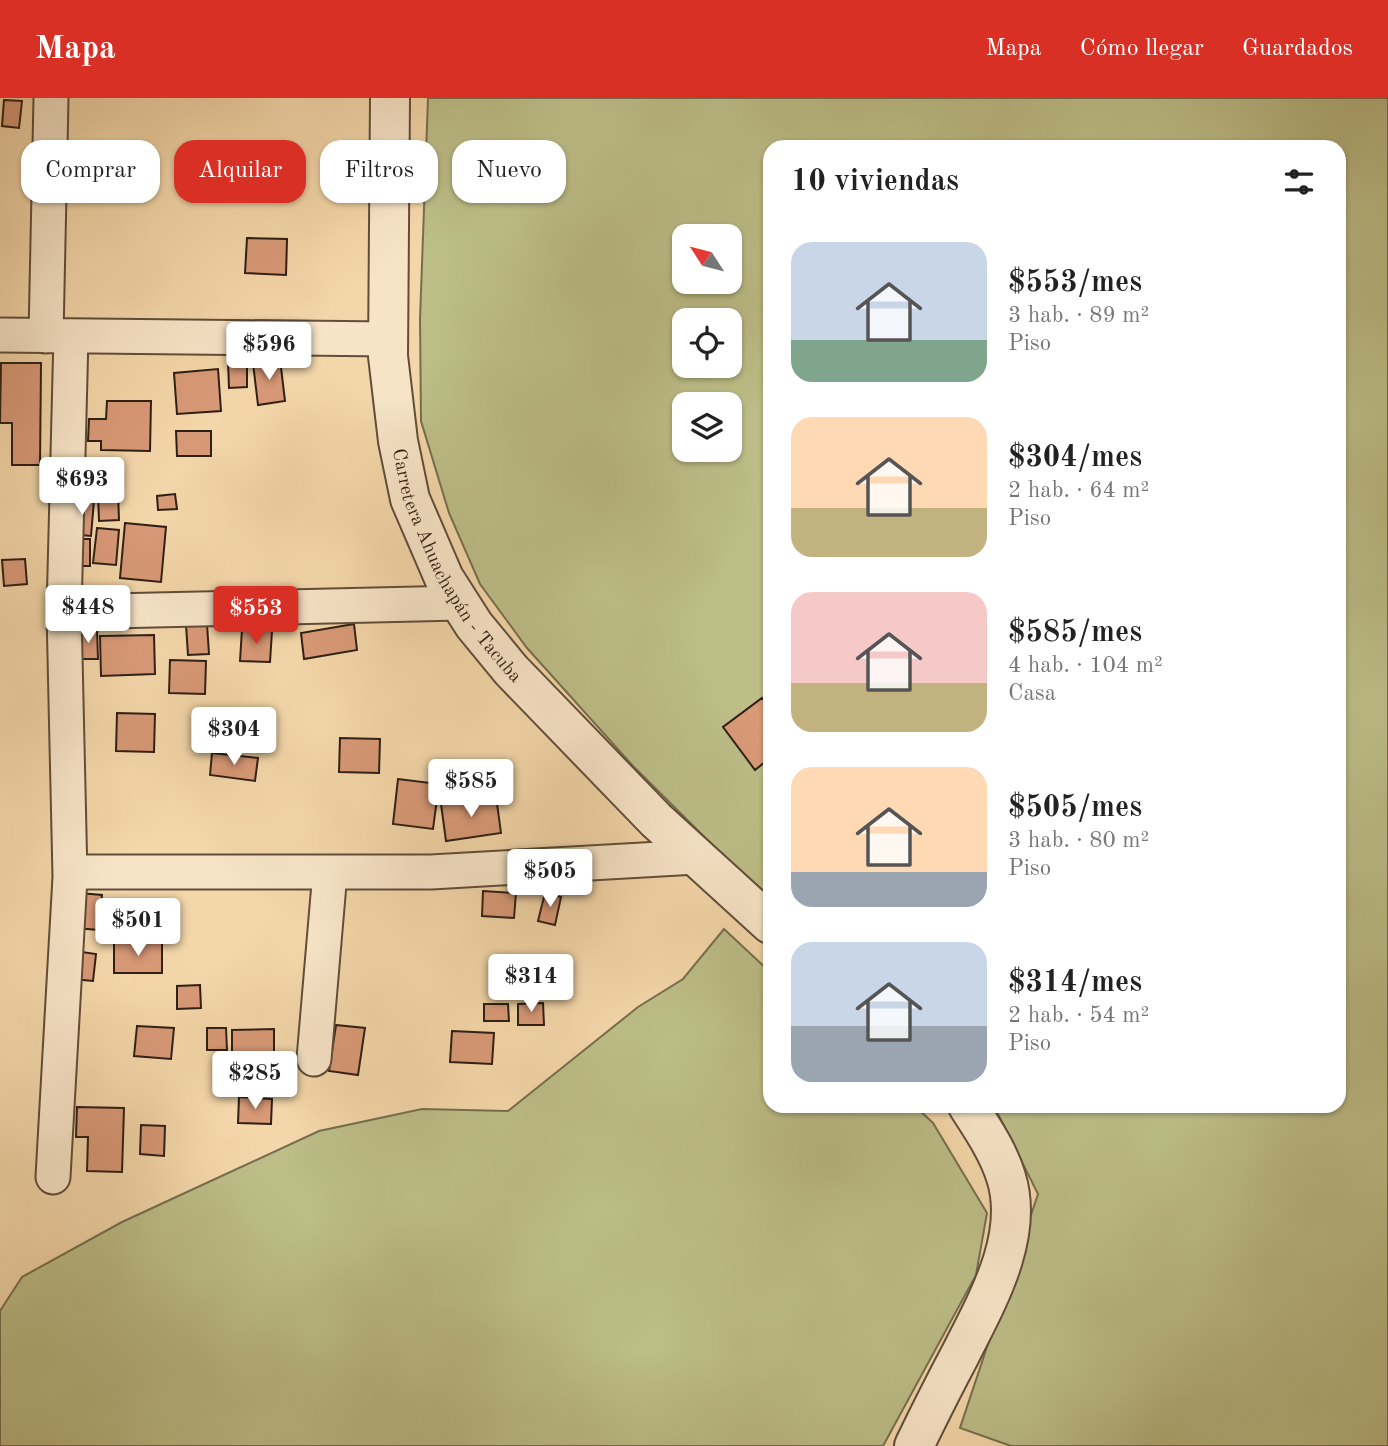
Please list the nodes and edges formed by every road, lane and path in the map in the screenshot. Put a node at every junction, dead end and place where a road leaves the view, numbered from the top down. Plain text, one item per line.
1 (51, 98) edge
2 (390, 98) edge
3 (0, 335) edge
4 (59, 336) junction
5 (388, 339) junction
6 (460, 603) junction
7 (64, 612) junction
8 (696, 857) junction
9 (330, 872) junction
10 (70, 877) junction
11 (763, 918) edge
12 (314, 1059) dead end
13 (972, 1113) edge
14 (52, 1177) dead end
15 (914, 1446) edge

1 - 4 street
2 - 5 street, Carretera Ahuachapán - Tacuba
3 - 4 street
4 - 5 street
4 - 7 street
5 - 6 street, Carretera Ahuachapán - Tacuba
6 - 7 street
6 - 8 street, Carretera Ahuachapán - Tacuba
7 - 10 street
8 - 9 street
8 - 11 street, Carretera Ahuachapán - Tacuba
9 - 10 street
9 - 12 street
10 - 14 street
13 - 15 street

